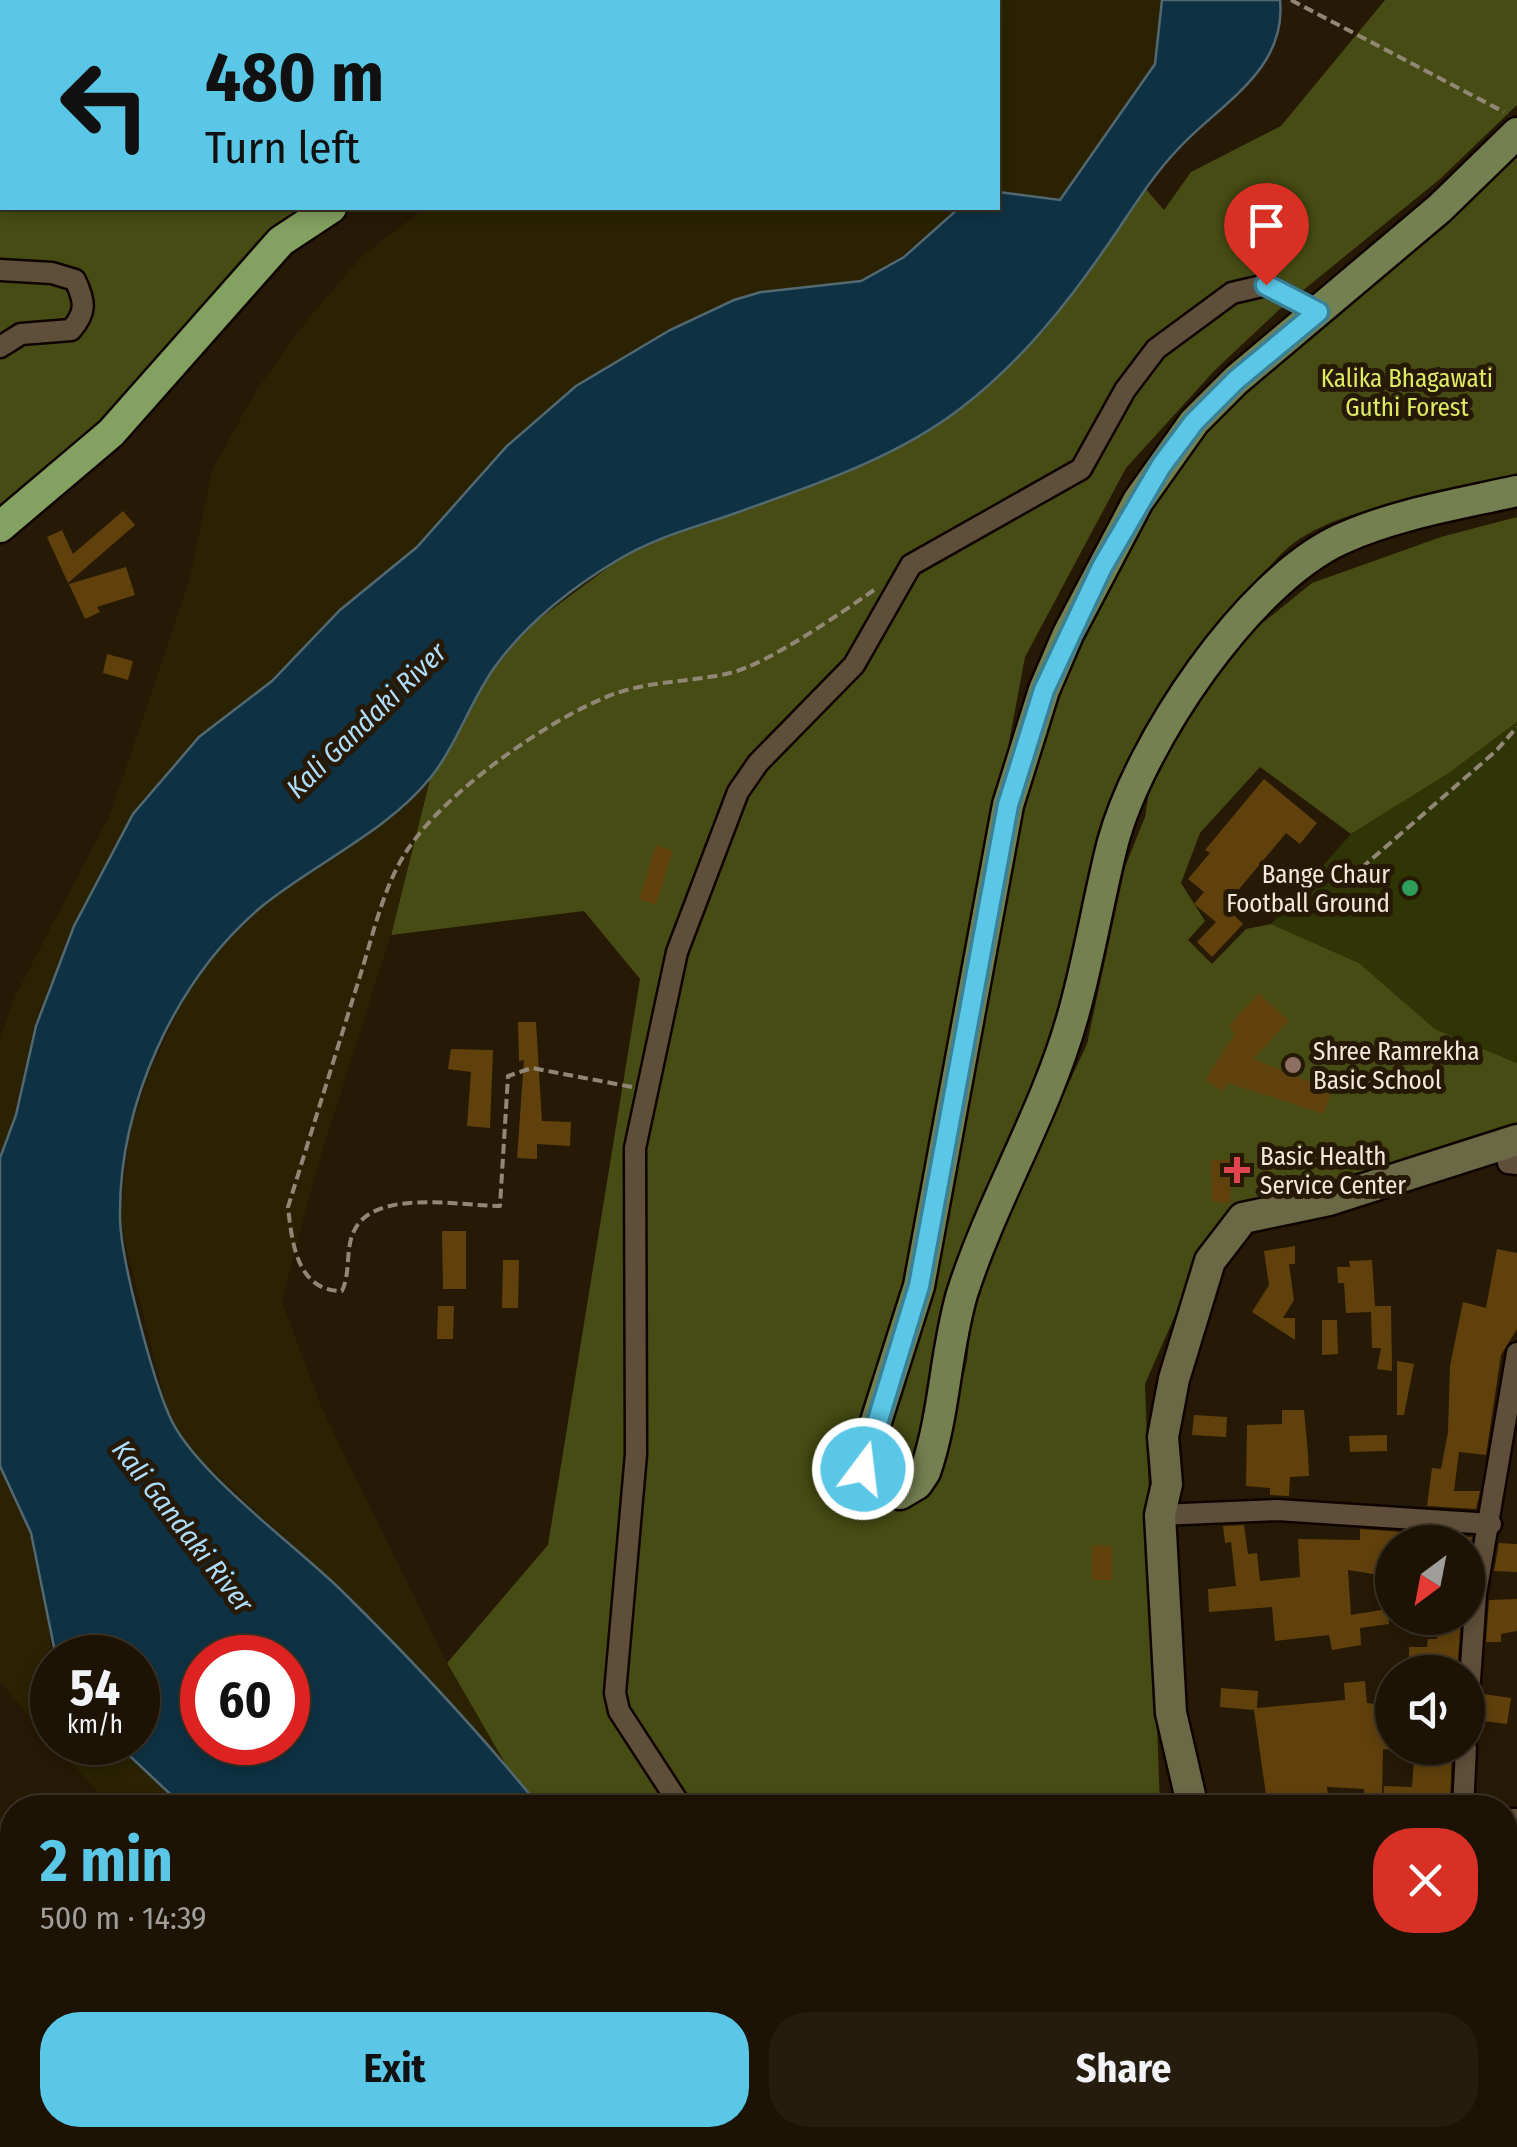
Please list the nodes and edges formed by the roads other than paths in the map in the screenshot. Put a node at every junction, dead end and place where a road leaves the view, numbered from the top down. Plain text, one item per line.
1 (1517, 133) edge
2 (329, 210) edge
3 (0, 270) edge
4 (1318, 312) junction
5 (0, 347) edge
6 (1517, 491) edge
7 (0, 527) edge
8 (1513, 1149) edge
9 (1517, 1353) edge
10 (1511, 1439) edge
11 (1160, 1516) junction
12 (1491, 1524) junction
13 (1472, 1655) edge
14 (1465, 1765) edge
15 (674, 1795) edge
16 (1190, 1795) edge
17 (1464, 1795) edge

1 - 4 main road
2 - 7 highway
3 - 5 street
4 - 6 main road
4 - 15 street
8 - 11 main road
9 - 10 street
10 - 12 street
11 - 12 street
11 - 16 main road
12 - 13 street
14 - 17 street

